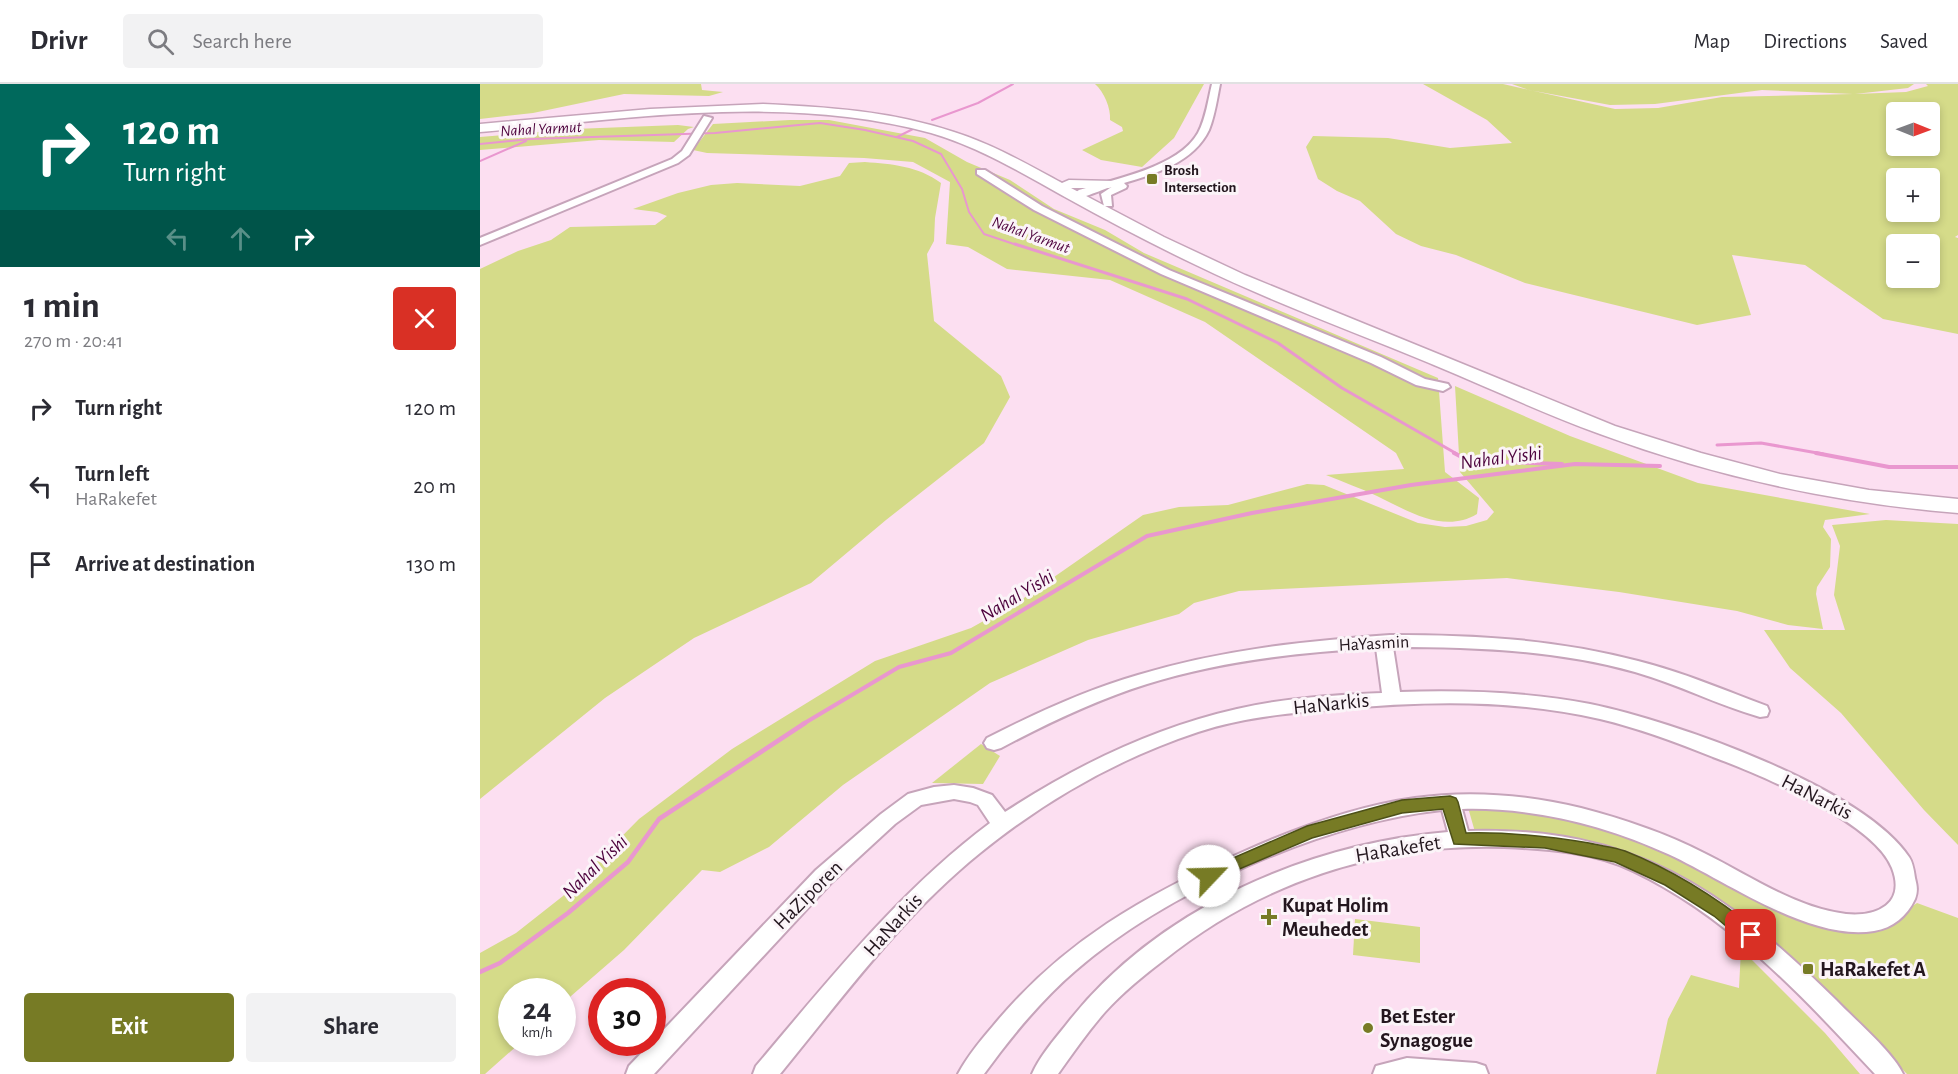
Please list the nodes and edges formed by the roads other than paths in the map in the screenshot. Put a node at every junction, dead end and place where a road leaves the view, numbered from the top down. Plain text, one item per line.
1 (1216, 84) edge
2 (1227, 84) edge
3 (736, 109) junction
4 (687, 110) junction
5 (707, 118) junction
6 (480, 126) edge
7 (981, 172) dead end
8 (1076, 191) junction
9 (1108, 194) junction
10 (480, 242) edge
11 (1443, 387) dead end
12 (1958, 493) edge
13 (1958, 506) edge
14 (1384, 642) junction
15 (1392, 698) junction
16 (1760, 711) dead end
17 (994, 743) dead end
18 (1450, 802) junction
19 (1003, 825) junction
20 (1460, 840) junction
21 (638, 1074) edge
22 (765, 1074) edge
23 (970, 1074) edge
24 (1044, 1074) edge
25 (1385, 1074) edge
26 (1476, 1074) edge
27 (1891, 1074) edge

1 - 9 street
2 - 9 street
3 - 4 highway
3 - 5 highway
3 - 8 highway
4 - 5 highway
4 - 6 highway
5 - 10 street
6 - 8 highway
7 - 11 street
8 - 9 highway
8 - 13 highway
9 - 12 highway
14 - 15 street
14 - 16 street, HaYasmin
14 - 17 street, HaYasmin
15 - 18 street, HaNarkis
15 - 19 street, HaNarkis
18 - 20 street
18 - 23 street, HaNarkis
19 - 21 street, HaZiporen
19 - 22 street, HaNarkis
20 - 24 street, HaRakefet
20 - 27 street, HaRakefet
25 - 26 street

